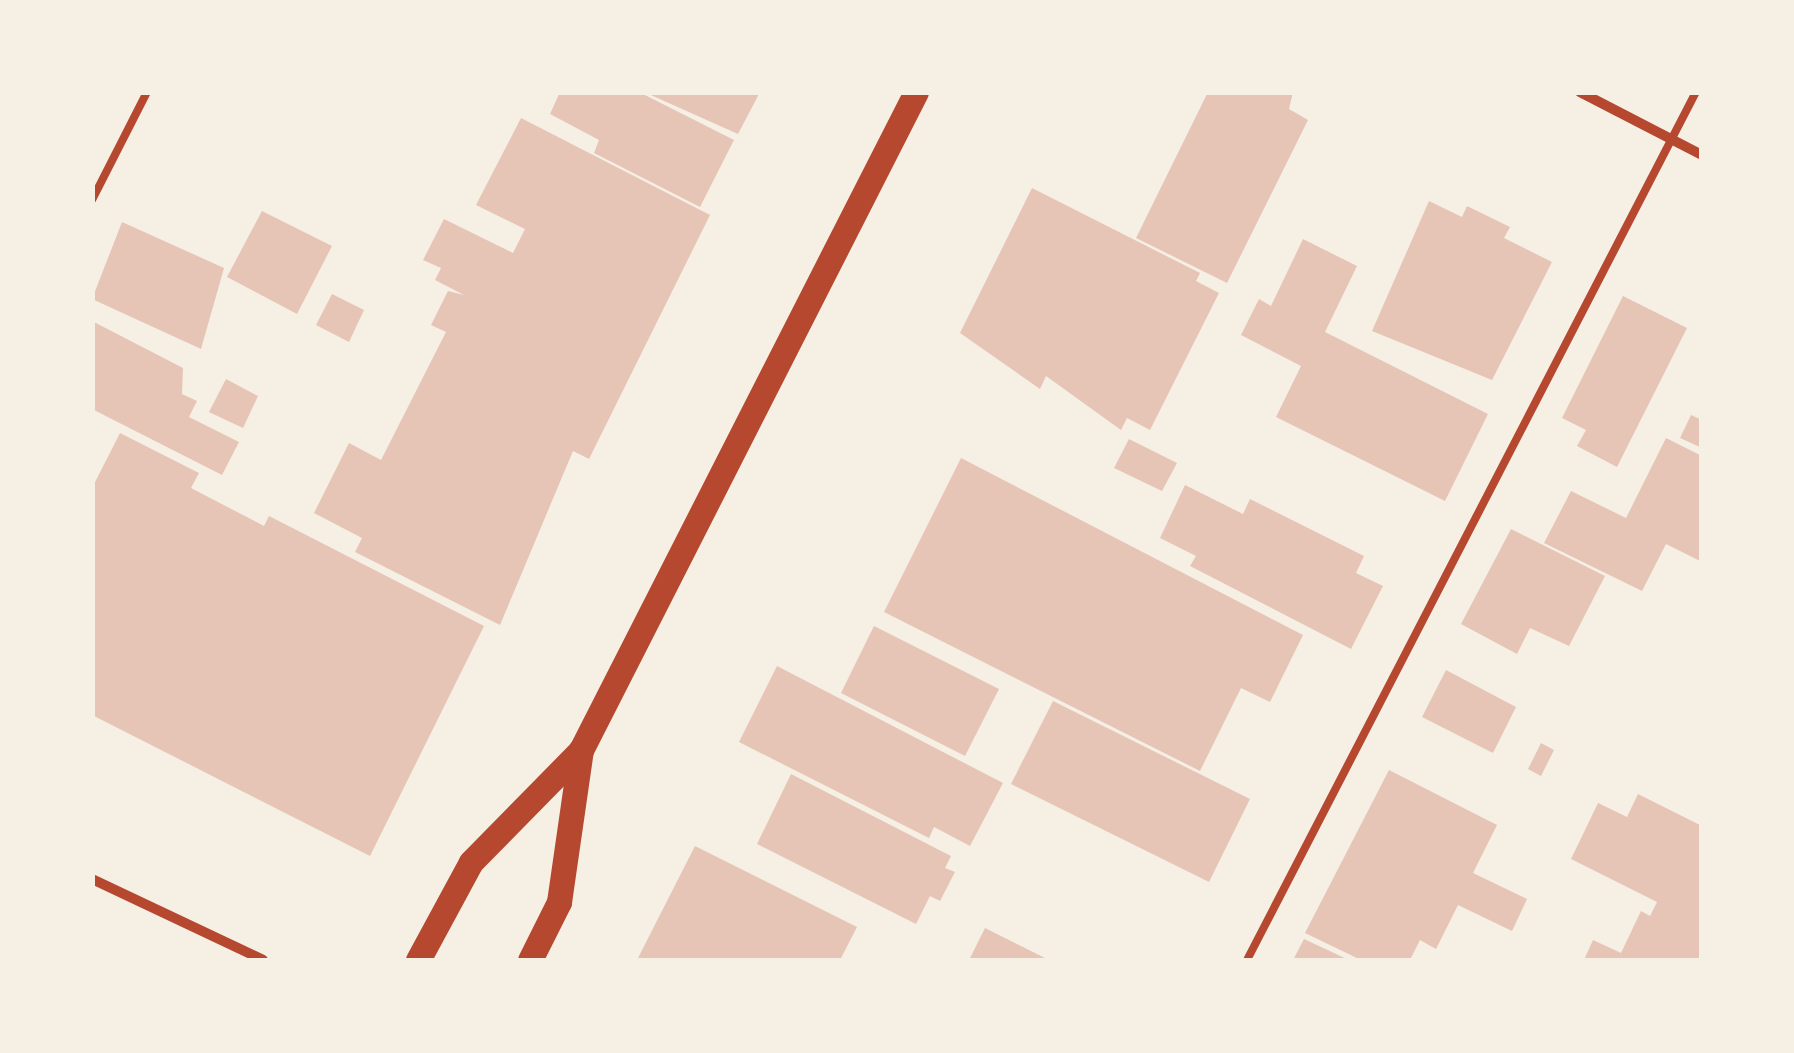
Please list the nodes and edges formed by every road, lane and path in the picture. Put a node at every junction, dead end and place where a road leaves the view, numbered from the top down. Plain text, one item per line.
1 (147, 92) edge
2 (916, 92) edge
3 (1580, 92) edge
4 (1696, 92) edge
5 (1672, 140) junction
6 (1702, 155) edge
7 (92, 200) edge
8 (580, 750) junction
9 (92, 879) edge
10 (264, 960) edge
11 (418, 960) edge
12 (530, 960) edge
13 (1247, 960) edge

1 - 7 lane
2 - 8 main road
3 - 5 street
4 - 5 lane
5 - 6 street
5 - 13 lane
8 - 11 main road
8 - 12 main road
9 - 10 street

